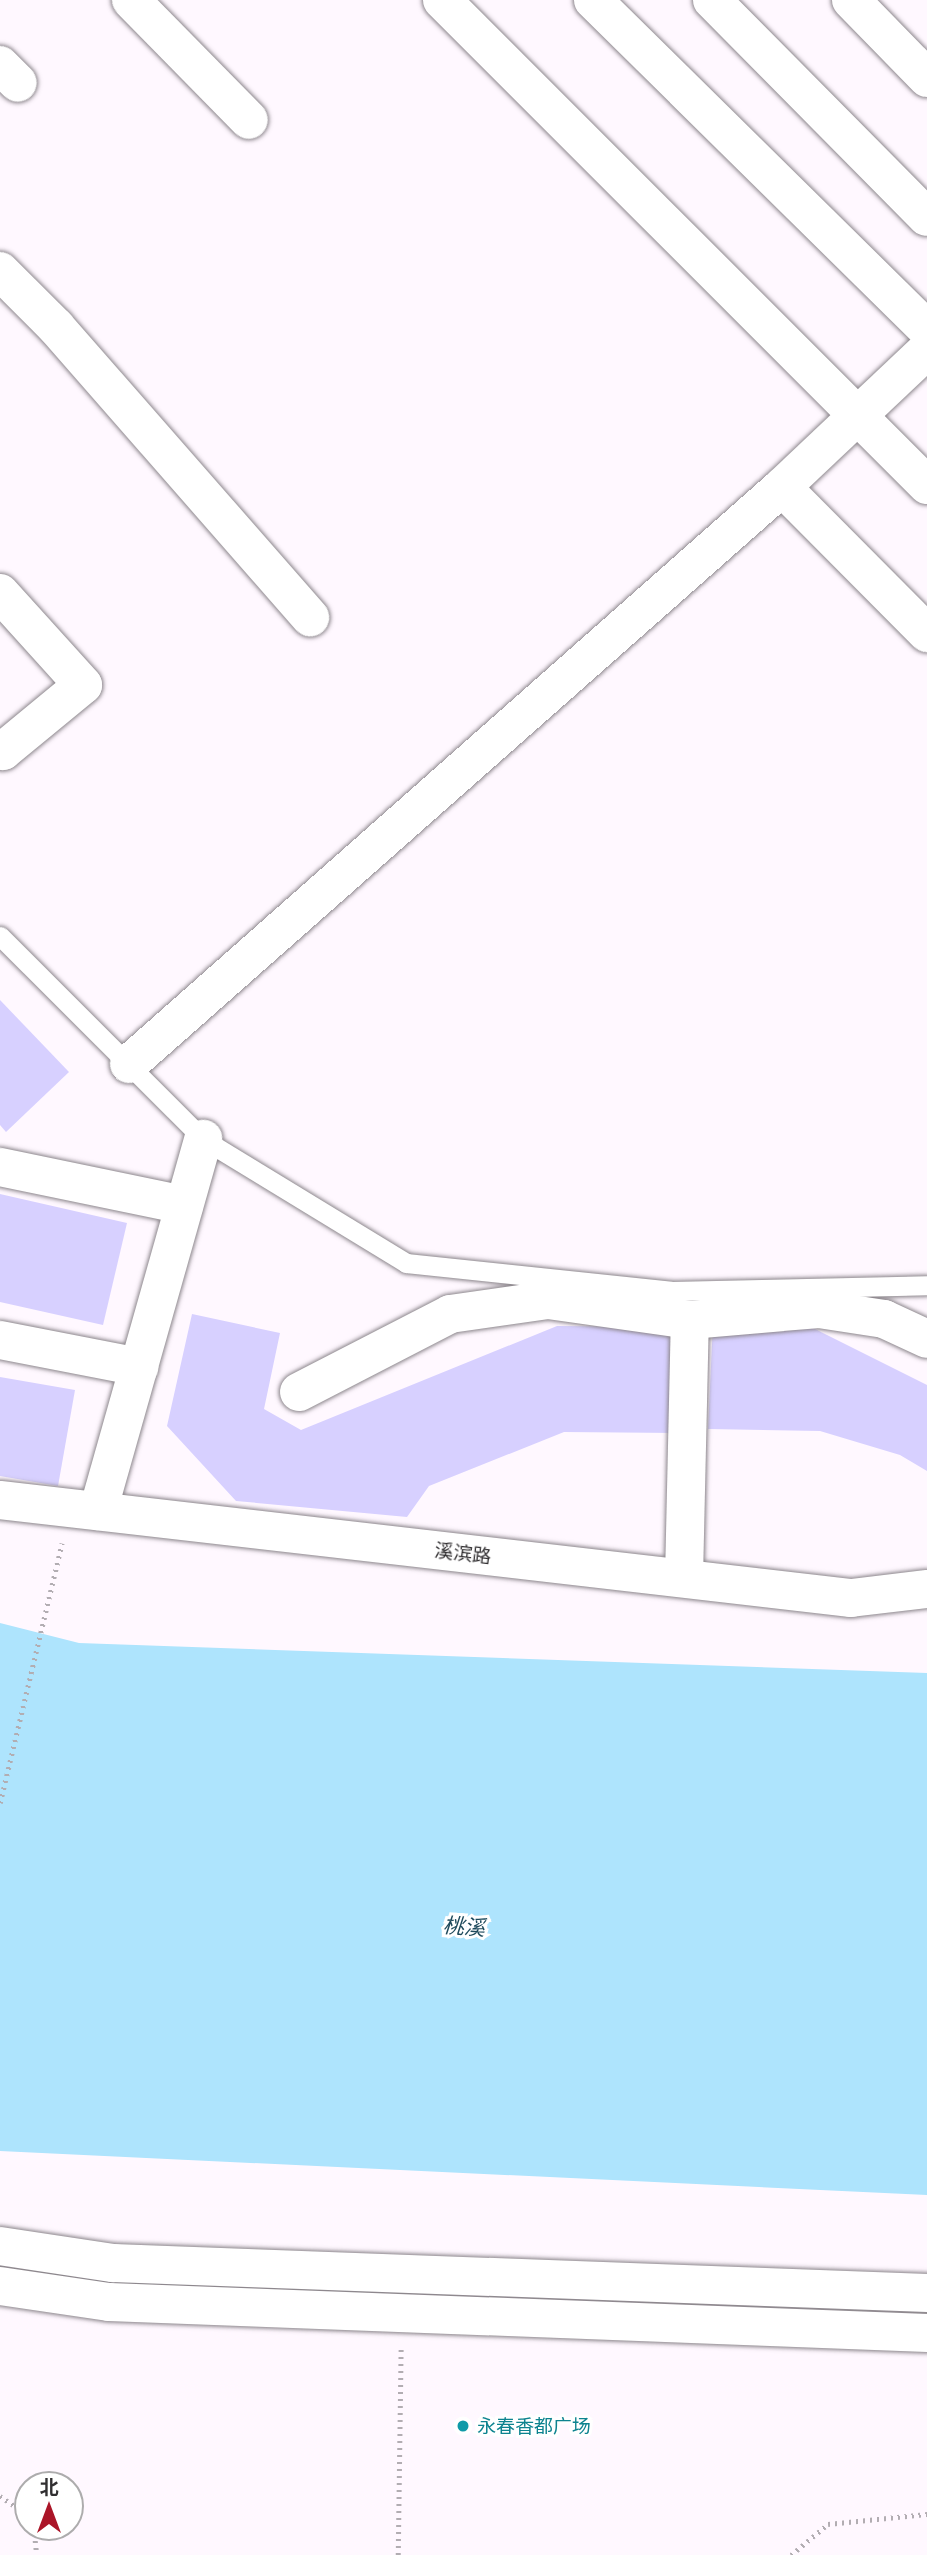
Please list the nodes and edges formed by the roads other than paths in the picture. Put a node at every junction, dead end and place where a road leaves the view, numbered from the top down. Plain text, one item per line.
1 (131, 0) edge
2 (442, 0) edge
3 (593, 0) edge
4 (712, 0) edge
5 (851, 0) edge
6 (927, 78) edge
7 (248, 120) dead end
8 (927, 217) edge
9 (0, 271) edge
10 (927, 329) edge
11 (927, 350) edge
12 (856, 417) junction
13 (927, 485) edge
14 (782, 487) junction
15 (0, 593) edge
16 (310, 617) dead end
17 (927, 633) edge
18 (0, 748) edge
19 (0, 936) edge
20 (129, 1063) junction
21 (203, 1139) junction
22 (6, 1163) edge
23 (184, 1205) junction
24 (927, 1285) edge
25 (690, 1320) junction
26 (927, 1339) edge
27 (0, 1340) edge
28 (139, 1367) junction
29 (299, 1392) dead end
30 (0, 1500) edge
31 (84, 1509) junction
32 (684, 1578) junction
33 (927, 1589) edge
34 (0, 2246) edge
35 (0, 2286) edge
36 (927, 2293) edge
37 (927, 2333) edge

1 - 7 street
2 - 12 street
3 - 10 street
4 - 8 street
5 - 6 street
9 - 16 street
11 - 12 street
12 - 13 street
12 - 14 street
14 - 17 street
14 - 20 street
15 - 18 street
19 - 20 lane
20 - 21 lane
21 - 23 street
21 - 24 lane
22 - 23 street
23 - 28 street
25 - 26 street
25 - 29 street
25 - 32 street
27 - 28 street
28 - 31 street
30 - 31 street, 溪滨路
31 - 32 street, 溪滨路
32 - 33 street, 溪滨路
34 - 36 street
35 - 37 street

